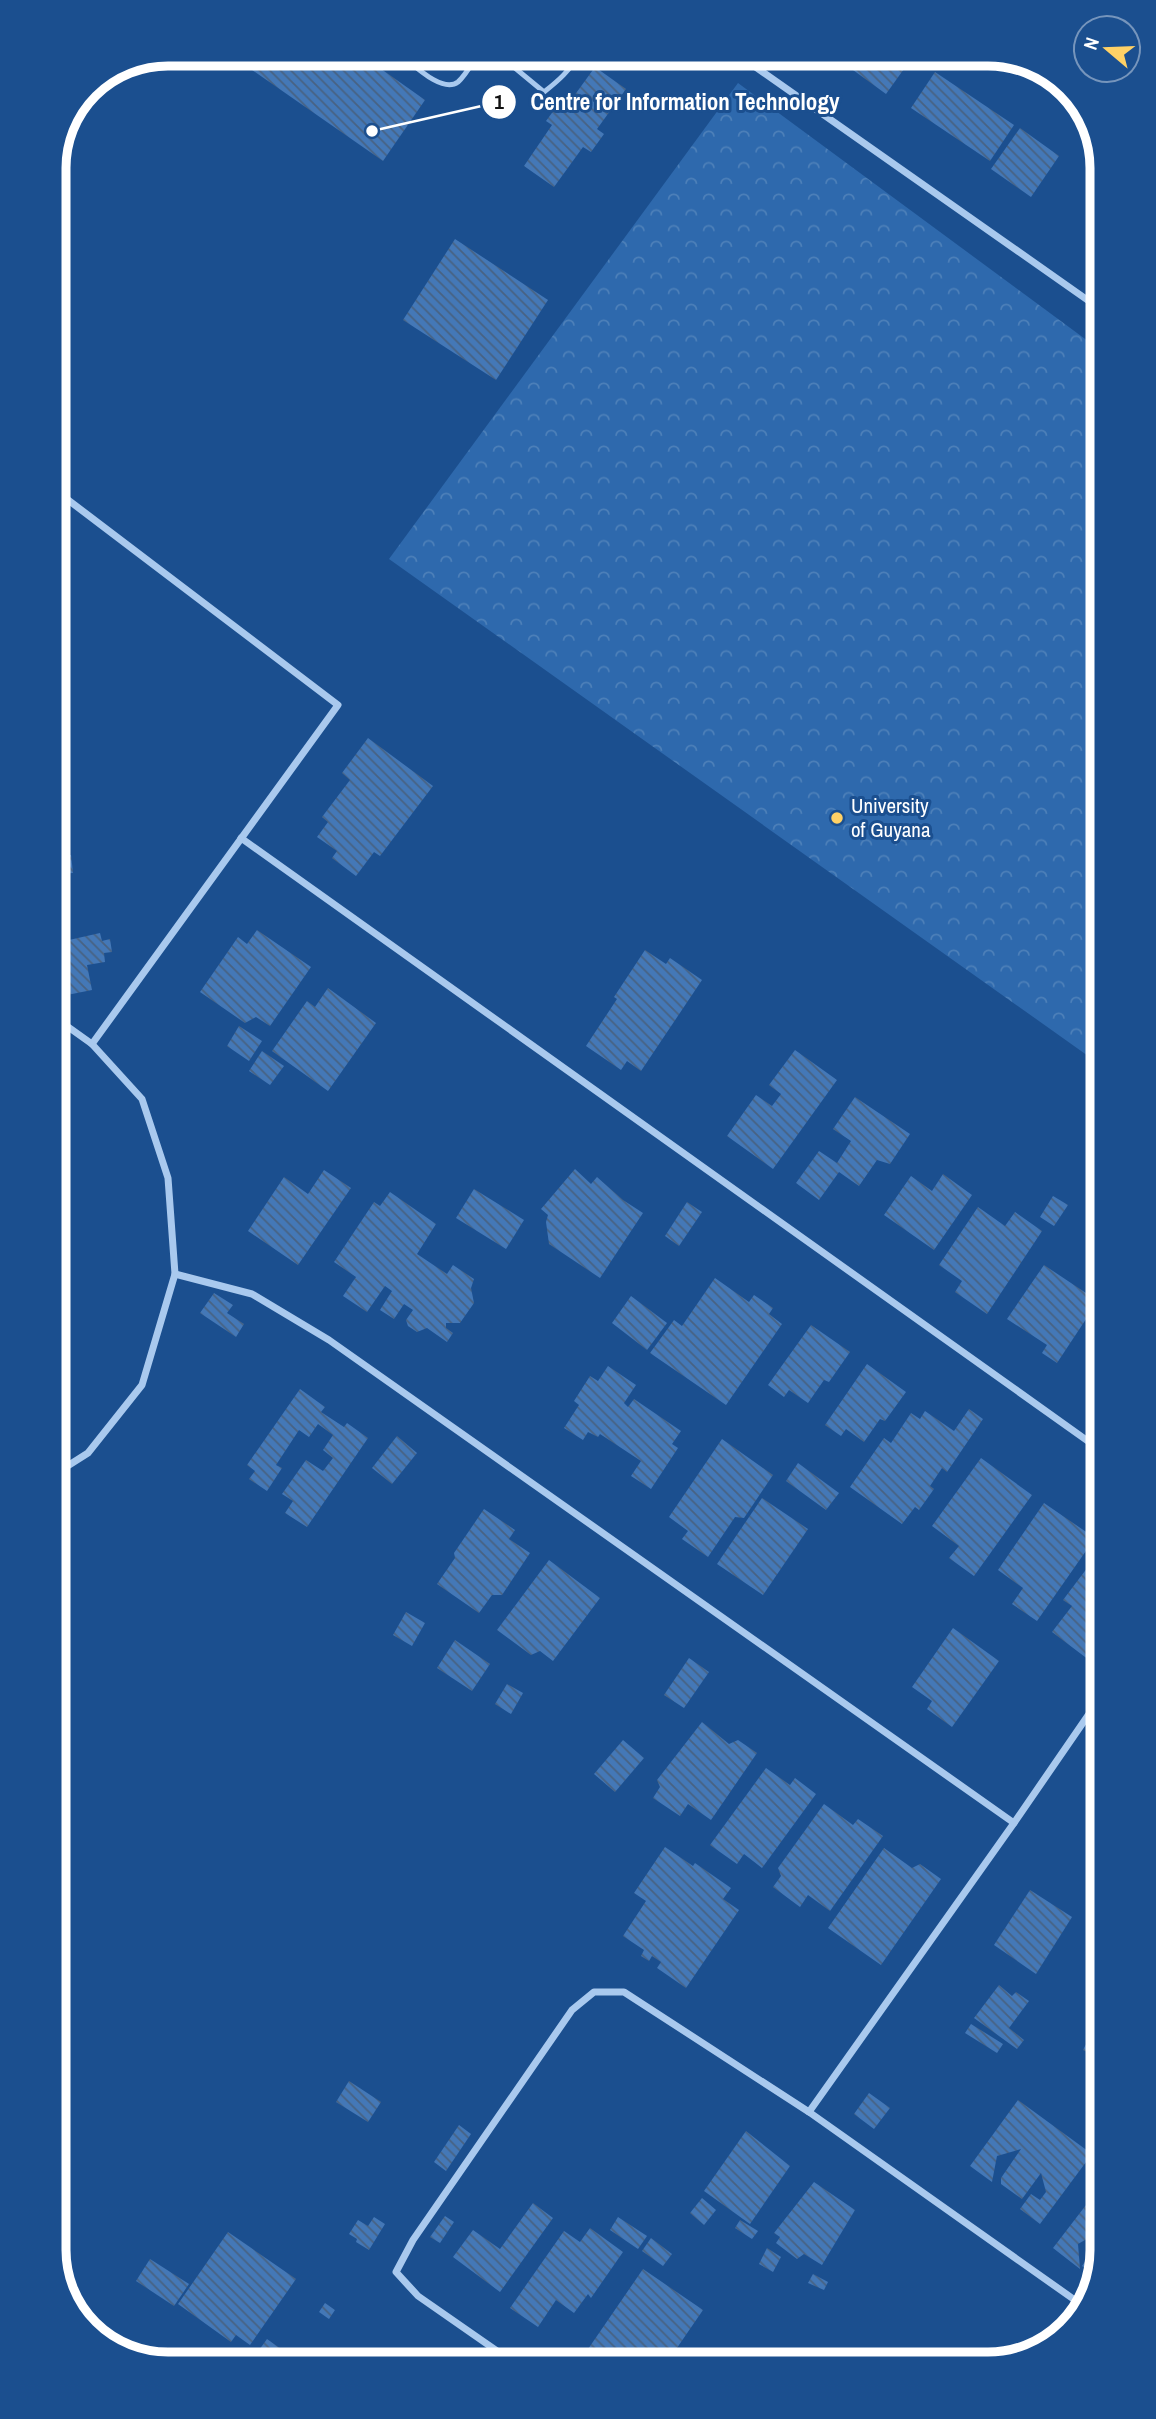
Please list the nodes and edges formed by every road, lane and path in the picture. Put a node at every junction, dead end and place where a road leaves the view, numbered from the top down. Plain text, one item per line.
1 (416, 66) edge
2 (469, 66) edge
3 (513, 66) edge
4 (571, 66) edge
5 (755, 67) edge
6 (1089, 301) edge
7 (67, 499) edge
8 (241, 838) junction
9 (67, 1026) edge
10 (92, 1044) junction
11 (175, 1274) junction
12 (1089, 1442) edge
13 (66, 1467) edge
14 (1089, 1714) edge
15 (1014, 1824) junction
16 (809, 2112) junction
17 (1075, 2301) edge
18 (499, 2352) edge

1 - 2 lane
3 - 4 lane
5 - 6 street
7 - 8 street
8 - 10 street
8 - 12 street
9 - 10 street
10 - 11 street
11 - 13 street
11 - 15 street
14 - 15 street
15 - 16 street
16 - 17 street
16 - 18 street

